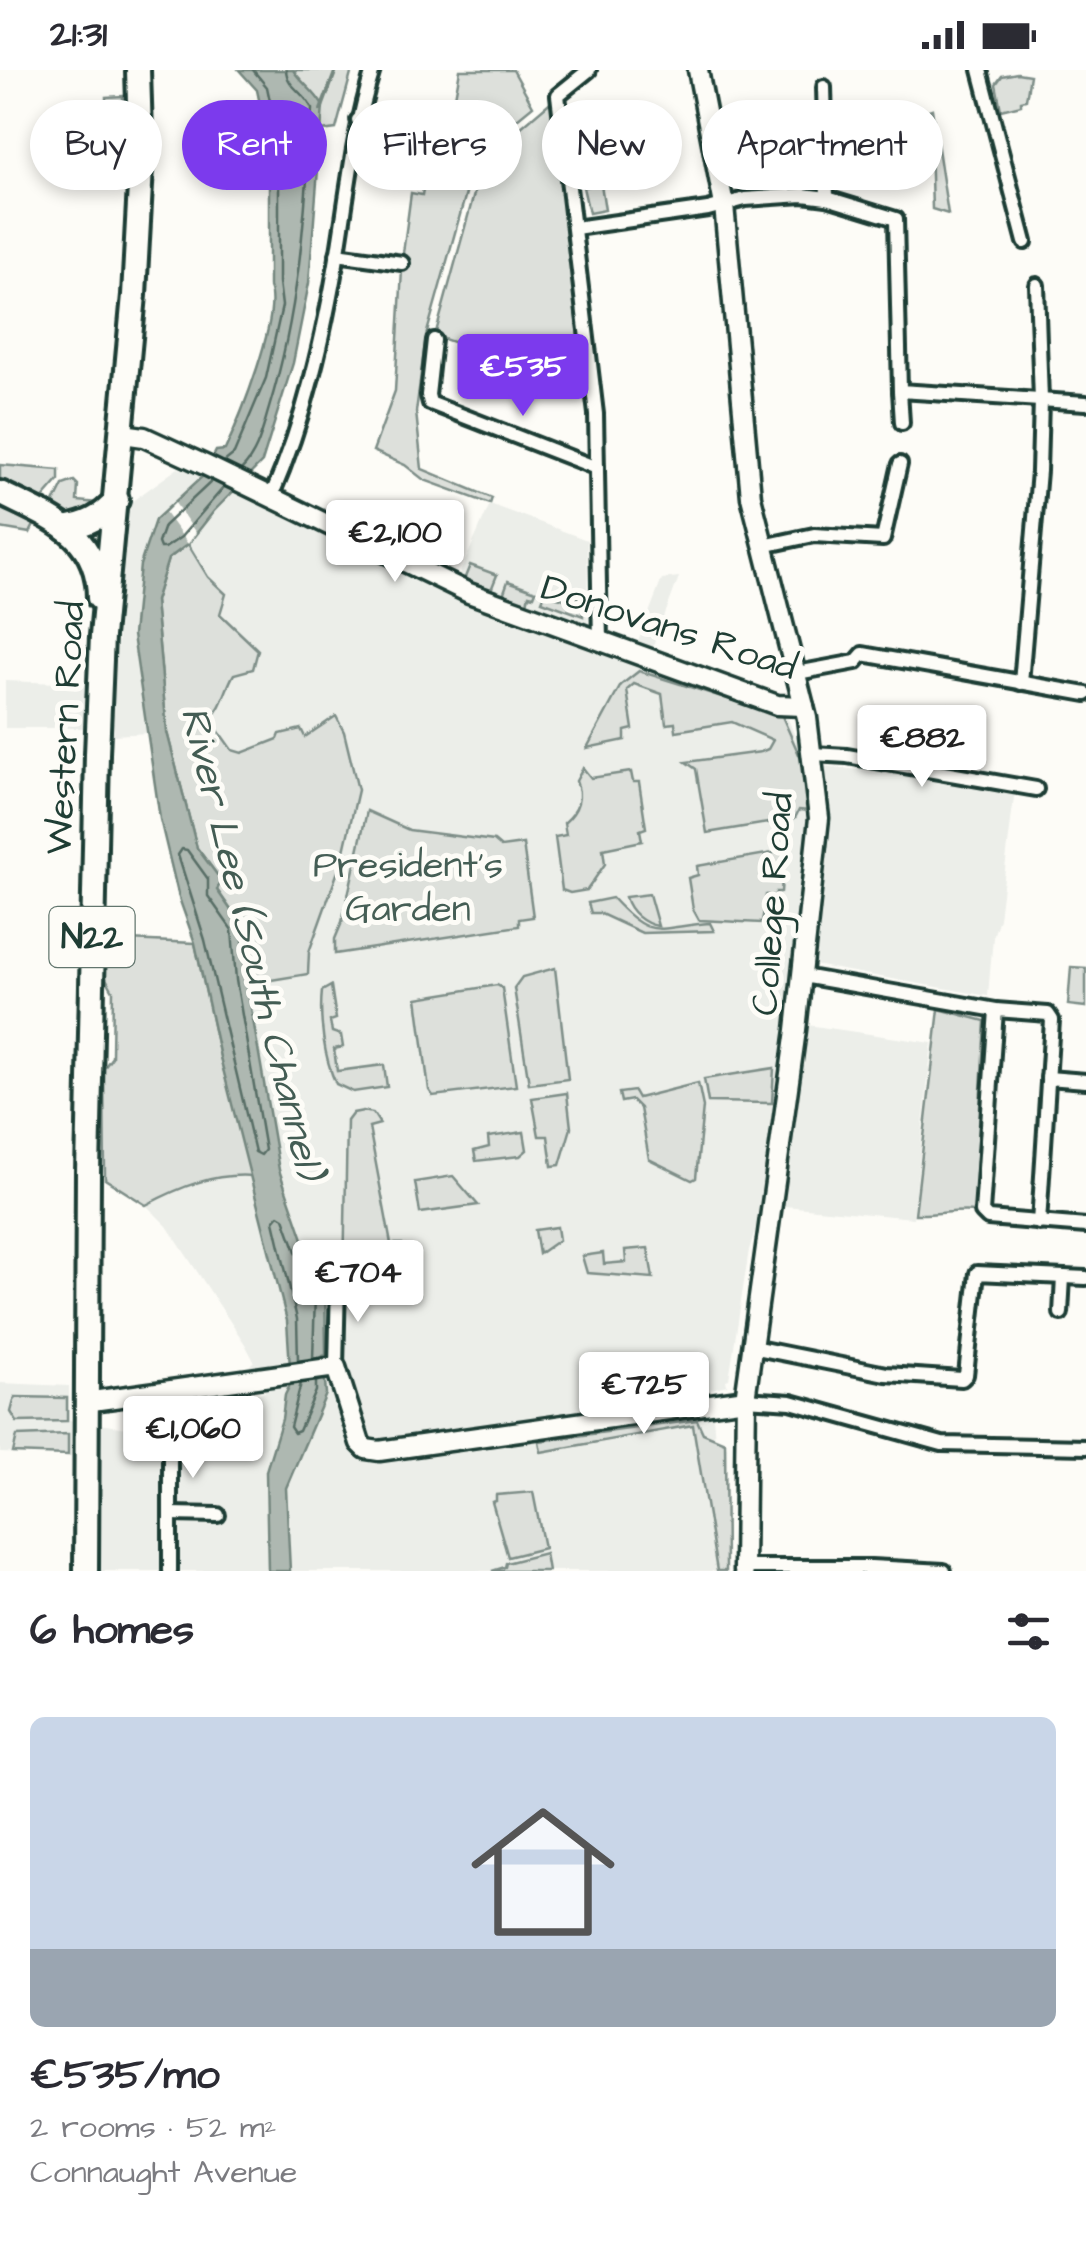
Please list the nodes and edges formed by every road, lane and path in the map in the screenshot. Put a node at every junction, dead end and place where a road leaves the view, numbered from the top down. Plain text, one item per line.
1 (138, 70) edge
2 (373, 70) edge
3 (589, 70) edge
4 (698, 70) edge
5 (980, 70) edge
6 (824, 86) dead end
7 (364, 100) edge
8 (704, 100) edge
9 (348, 190) edge
10 (722, 190) edge
11 (826, 198) junction
12 (724, 205) junction
13 (575, 228) junction
14 (1025, 242) dead end
15 (338, 254) junction
16 (402, 263) dead end
17 (1037, 284) dead end
18 (434, 340) dead end
19 (900, 391) junction
20 (1041, 400) junction
21 (1086, 403) edge
22 (902, 423) dead end
23 (124, 434) junction
24 (900, 464) dead end
25 (596, 468) junction
26 (0, 494) edge
27 (271, 497) junction
28 (117, 500) junction
29 (64, 528) junction
30 (763, 546) junction
31 (102, 636) junction
32 (600, 643) junction
33 (797, 673) junction
34 (1021, 683) junction
35 (1086, 694) edge
36 (804, 706) junction
37 (812, 754) junction
38 (1036, 789) dead end
39 (803, 976) junction
40 (996, 1010) junction
41 (1048, 1078) junction
42 (1086, 1081) edge
43 (1039, 1222) junction
44 (1086, 1226) edge
45 (1063, 1277) junction
46 (1086, 1278) edge
47 (338, 1281) dead end
48 (1061, 1313) dead end
49 (752, 1347) junction
50 (330, 1368) junction
51 (170, 1390) junction
52 (746, 1399) junction
53 (85, 1402) junction
54 (1086, 1447) edge
55 (171, 1514) junction
56 (218, 1514) dead end
57 (744, 1569) edge
58 (86, 1571) edge
59 (170, 1571) edge
60 (944, 1571) edge

1 - 23 highway, Western Road / N22
2 - 7 street
3 - 13 street
4 - 8 street, College Road
5 - 14 street
6 - 11 street
9 - 15 street
10 - 12 street, College Road
11 - 12 street
11 - 19 street
12 - 13 street
12 - 30 street, College Road
13 - 25 street
15 - 16 street
15 - 27 street
17 - 20 street
18 - 25 street
19 - 20 street
19 - 22 street
20 - 21 street
20 - 34 street
23 - 27 street, Donovans Road
23 - 28 highway, Western Road / N22
24 - 30 street
25 - 32 street
26 - 29 highway, N22
27 - 32 street, Donovans Road
28 - 29 highway
28 - 31 highway, Western Road / N22
29 - 31 highway, N22
30 - 33 street, College Road
31 - 53 highway, Western Road / N22
32 - 36 street, Donovans Road
33 - 34 street
33 - 36 street, College Road
34 - 35 street
36 - 37 street, College Road
37 - 38 street
37 - 39 street, College Road
39 - 40 street
39 - 49 street, College Road
40 - 41 street
40 - 43 street
41 - 42 street
41 - 43 street
43 - 44 street
45 - 46 street
45 - 48 street
45 - 49 street
47 - 50 street
49 - 52 street, College Road
50 - 51 street
50 - 52 street
51 - 53 street
51 - 55 street
52 - 54 street
52 - 57 street, College Road
53 - 58 highway, Western Road / N22
55 - 56 street
55 - 59 street
57 - 60 street

